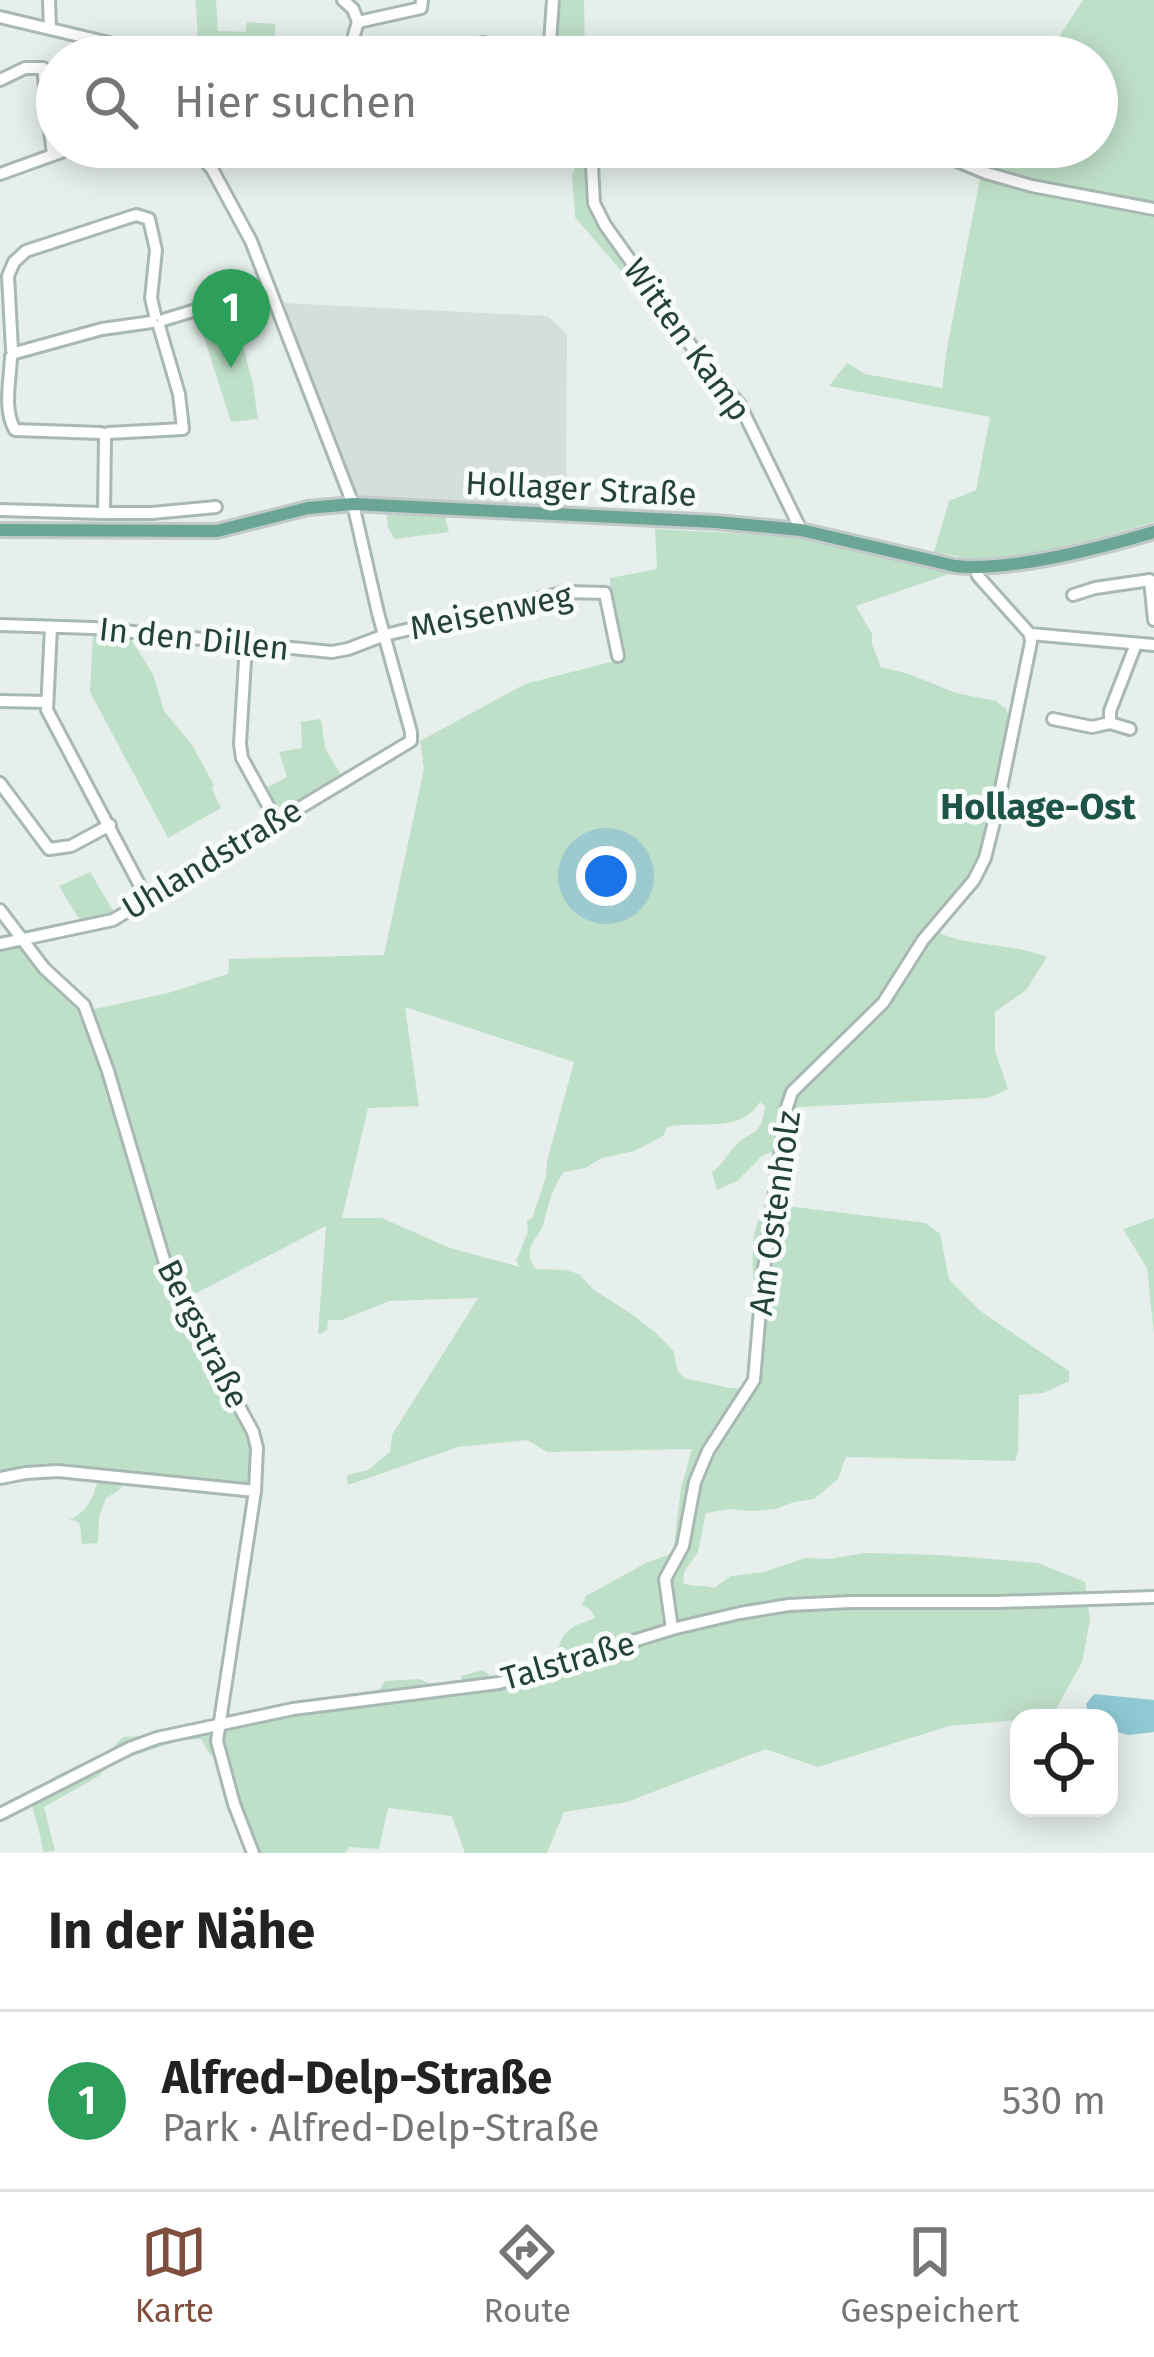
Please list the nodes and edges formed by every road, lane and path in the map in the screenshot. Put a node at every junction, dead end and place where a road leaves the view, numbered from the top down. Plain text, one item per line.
1 (50, 0) edge
2 (343, 0) edge
3 (422, 0) edge
4 (553, 0) edge
5 (0, 17) edge
6 (358, 22) junction
7 (50, 28) junction
8 (82, 36) edge
9 (354, 36) edge
10 (550, 36) edge
11 (36, 68) edge
12 (0, 80) edge
13 (36, 160) edge
14 (211, 168) edge
15 (592, 168) edge
16 (974, 168) edge
17 (0, 174) edge
18 (1154, 209) edge
19 (269, 287) junction
20 (157, 321) junction
21 (9, 354) edge
22 (105, 435) junction
23 (353, 504) junction
24 (216, 507) dead end
25 (0, 510) edge
26 (104, 513) junction
27 (0, 530) edge
28 (801, 530) junction
29 (104, 532) junction
30 (1154, 532) edge
31 (976, 568) junction
32 (1073, 595) dead end
33 (1154, 620) edge
34 (0, 626) edge
35 (50, 627) junction
36 (1030, 634) junction
37 (385, 635) junction
38 (247, 643) junction
39 (1136, 644) junction
40 (1154, 645) edge
41 (618, 656) dead end
42 (0, 700) edge
43 (47, 702) junction
44 (1053, 719) dead end
45 (1110, 722) junction
46 (1130, 729) dead end
47 (0, 783) edge
48 (276, 820) junction
49 (110, 825) junction
50 (147, 898) junction
51 (0, 910) edge
52 (21, 939) junction
53 (0, 944) edge
54 (0, 1478) edge
55 (255, 1491) junction
56 (1154, 1597) edge
57 (673, 1629) junction
58 (219, 1724) junction
59 (0, 1814) edge
60 (253, 1853) edge

1 - 7 street
2 - 6 street
3 - 6 street
4 - 10 street
5 - 7 street
6 - 9 street
7 - 8 street
11 - 12 street
13 - 17 street
14 - 19 street
15 - 28 street, Witten Kamp
16 - 18 street
19 - 20 street
19 - 23 street
20 - 21 street
20 - 21 street
20 - 22 street
21 - 22 street
22 - 26 street
23 - 28 main road, Hollager Straße
23 - 29 main road, Hollager Straße
23 - 37 street
24 - 26 street
25 - 26 street
26 - 29 street
27 - 29 main road, Hollager Straße
28 - 31 main road, Hollager Straße
30 - 31 main road, Hollager Straße
31 - 36 street
32 - 33 street
34 - 35 street, In den Dillen
35 - 38 street, In den Dillen
35 - 43 street
36 - 39 street
36 - 57 street, Am Ostenholz
37 - 38 street, In den Dillen
37 - 41 street, Meisenweg
37 - 48 street, Uhlandstraße
38 - 48 street
39 - 40 street
39 - 45 street
42 - 43 street
43 - 49 street
44 - 45 street
45 - 46 street
47 - 49 street
48 - 50 street, Uhlandstraße
49 - 50 street
50 - 52 street, Uhlandstraße
51 - 52 street, Bergstraße
52 - 53 street, Uhlandstraße
52 - 55 street, Bergstraße
54 - 55 street
55 - 58 street, Bergstraße
56 - 57 street, Talstraße
57 - 58 street, Talstraße
58 - 59 street, Talstraße
58 - 60 street, Bergstraße

